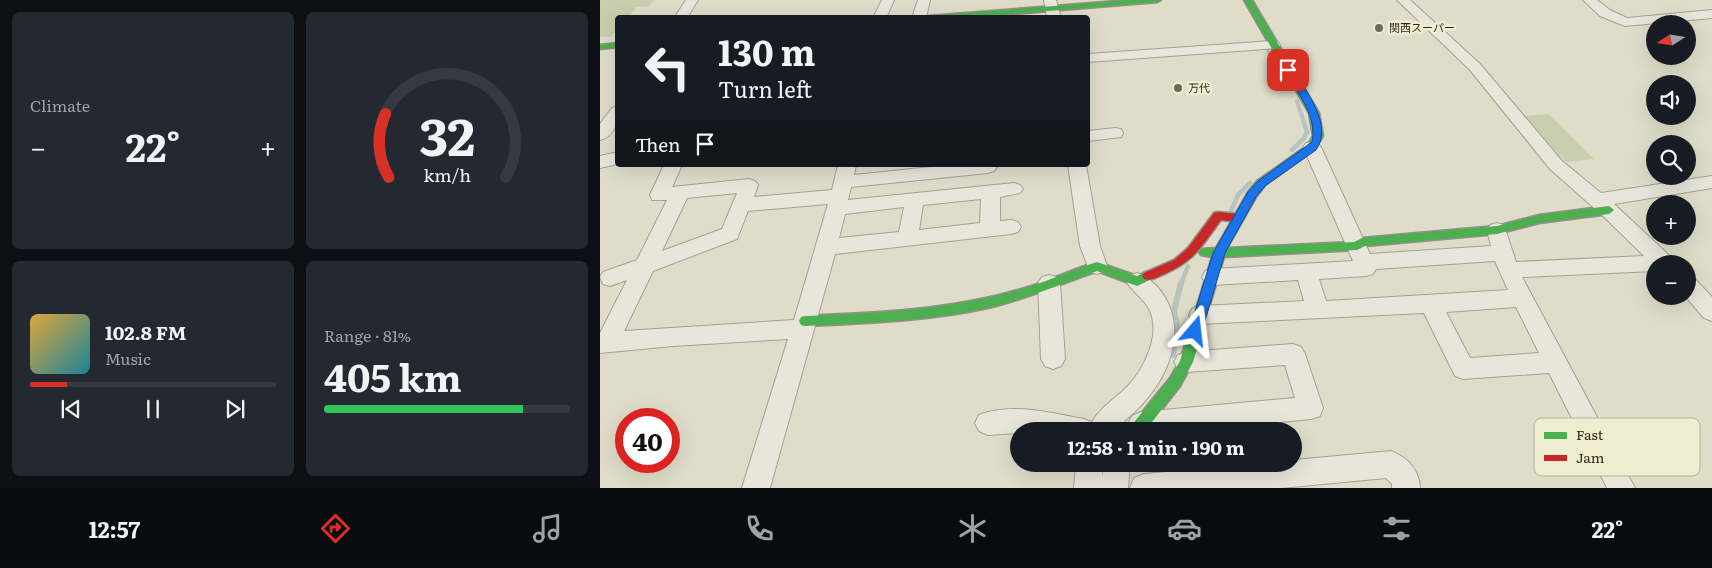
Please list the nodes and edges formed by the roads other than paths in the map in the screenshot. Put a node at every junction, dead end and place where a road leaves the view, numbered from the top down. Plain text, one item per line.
1 (692, 0) edge
2 (888, 0) edge
3 (924, 0) edge
4 (1157, 0) edge
5 (1248, 0) edge
6 (1403, 0) edge
7 (1590, 0) edge
8 (1052, 8) edge
9 (1712, 14) edge
10 (682, 15) edge
11 (881, 15) edge
12 (920, 15) edge
13 (966, 15) edge
14 (615, 45) edge
15 (1268, 45) junction
16 (600, 47) edge
17 (1090, 58) edge
18 (615, 115) edge
19 (1115, 133) dead end
20 (600, 135) edge
21 (1090, 136) edge
22 (1312, 147) junction
23 (615, 159) edge
24 (600, 162) edge
25 (672, 167) edge
26 (988, 167) dead end
27 (1077, 167) edge
28 (969, 169) junction
29 (1712, 182) edge
30 (842, 188) edge
31 (1014, 189) dead end
32 (991, 192) junction
33 (680, 193) junction
34 (967, 194) junction
35 (915, 200) junction
36 (741, 205) junction
37 (1604, 205) junction
38 (1231, 217) junction
39 (1011, 227) dead end
40 (990, 229) junction
41 (1497, 230) junction
42 (908, 238) junction
43 (826, 247) junction
44 (1198, 252) junction
45 (1219, 253) junction
46 (1360, 254) junction
47 (1657, 255) edge
48 (1506, 261) junction
49 (1646, 263) edge
50 (645, 266) junction
51 (1097, 266) junction
52 (1306, 272) junction
53 (1212, 277) junction
54 (610, 278) dead end
55 (1137, 281) junction
56 (1049, 283) junction
57 (1696, 294) edge
58 (1523, 298) junction
59 (1431, 304) junction
60 (1318, 310) junction
61 (1712, 312) edge
62 (1200, 315) junction
63 (804, 325) junction
64 (606, 339) edge
65 (1053, 358) dead end
66 (1186, 362) junction
67 (1556, 362) junction
68 (1585, 418) edge
69 (1032, 422) edge
70 (1105, 422) edge
71 (1142, 422) edge
72 (1184, 422) edge
73 (988, 423) dead end
74 (1089, 472) edge
75 (1116, 472) edge
76 (1615, 476) edge
77 (756, 488) edge
78 (1088, 488) edge
79 (1114, 488) edge
80 (1144, 488) edge
81 (1406, 488) edge
82 (1621, 488) edge

1 - 10 street
2 - 11 street
3 - 12 street
4 - 8 main road
5 - 15 main road
6 - 37 street
7 - 9 street
8 - 13 main road
14 - 16 main road
15 - 17 street
15 - 22 main road
18 - 20 street
19 - 21 street
22 - 38 main road
22 - 46 street
23 - 24 street
25 - 33 street
26 - 28 street
27 - 51 street
28 - 30 street
28 - 34 street
29 - 37 street
30 - 35 street
30 - 36 street
30 - 43 street
31 - 32 street
32 - 34 street
32 - 40 street
33 - 36 street
33 - 50 street
34 - 35 street
35 - 42 street
36 - 50 street
37 - 41 main road
37 - 47 street
38 - 44 main road
38 - 45 main road
39 - 40 street
40 - 42 street
41 - 46 main road
41 - 48 street
42 - 43 street
43 - 63 street
44 - 45 main road
44 - 55 main road
45 - 46 main road
45 - 53 main road
46 - 48 street
46 - 52 street
48 - 49 street
48 - 58 street
50 - 54 street
50 - 64 street
51 - 55 main road
51 - 56 main road
52 - 53 street
52 - 60 street
53 - 62 main road
55 - 70 street
56 - 63 main road
56 - 65 street
57 - 61 street
58 - 59 street
58 - 67 street
59 - 60 street
59 - 67 street
60 - 62 street
62 - 66 main road
63 - 64 street
63 - 77 street
66 - 71 main road
66 - 72 street
67 - 68 street
69 - 73 street
74 - 78 street
75 - 79 street
76 - 82 street
80 - 81 street

